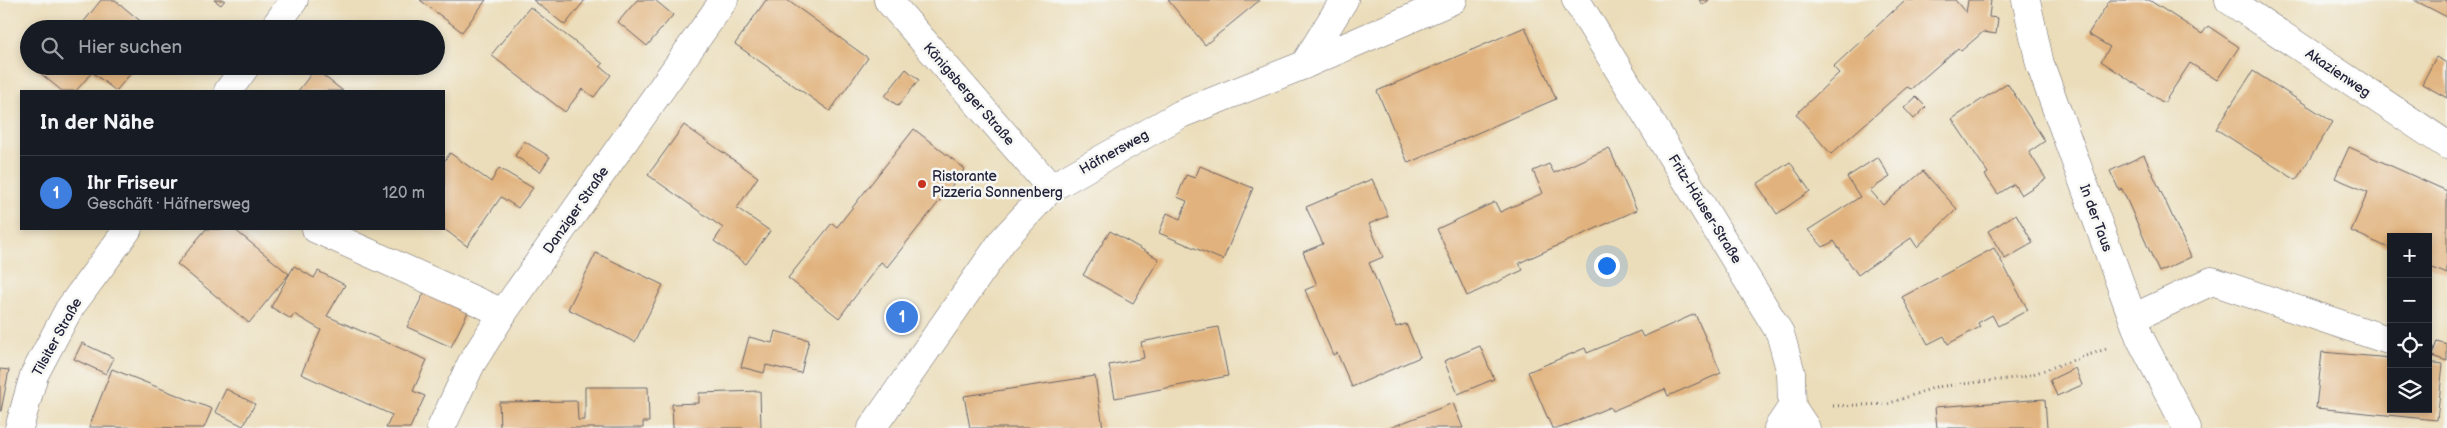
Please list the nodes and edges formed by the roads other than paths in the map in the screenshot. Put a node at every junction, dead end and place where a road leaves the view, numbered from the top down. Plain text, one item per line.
1 (294, 0) edge
2 (724, 0) edge
3 (1344, 0) edge
4 (1453, 0) edge
5 (1576, 0) edge
6 (2026, 0) edge
7 (2229, 0) edge
8 (895, 3) edge
9 (280, 20) edge
10 (1304, 65) junction
11 (240, 75) edge
12 (229, 90) edge
13 (2447, 145) edge
14 (1051, 188) junction
15 (127, 230) edge
16 (318, 230) edge
17 (503, 312) junction
18 (2136, 328) junction
19 (2387, 340) edge
20 (1792, 421) edge
21 (19, 428) edge
22 (441, 428) edge
23 (872, 428) edge
24 (2187, 428) edge

1 - 9 street
2 - 17 street, Danziger Straße
3 - 10 street
4 - 10 street, Häfnersweg
5 - 20 street, Fritz-Häuser-Straße
6 - 18 street, In der Taus
7 - 13 street, Akazienweg
8 - 14 street, Königsberger Straße
10 - 14 street, Häfnersweg
11 - 12 street
14 - 23 street, Häfnersweg
15 - 21 street, Tilsiter Straße
16 - 17 street
17 - 22 street, Danziger Straße
18 - 19 street
18 - 24 street, In der Taus

